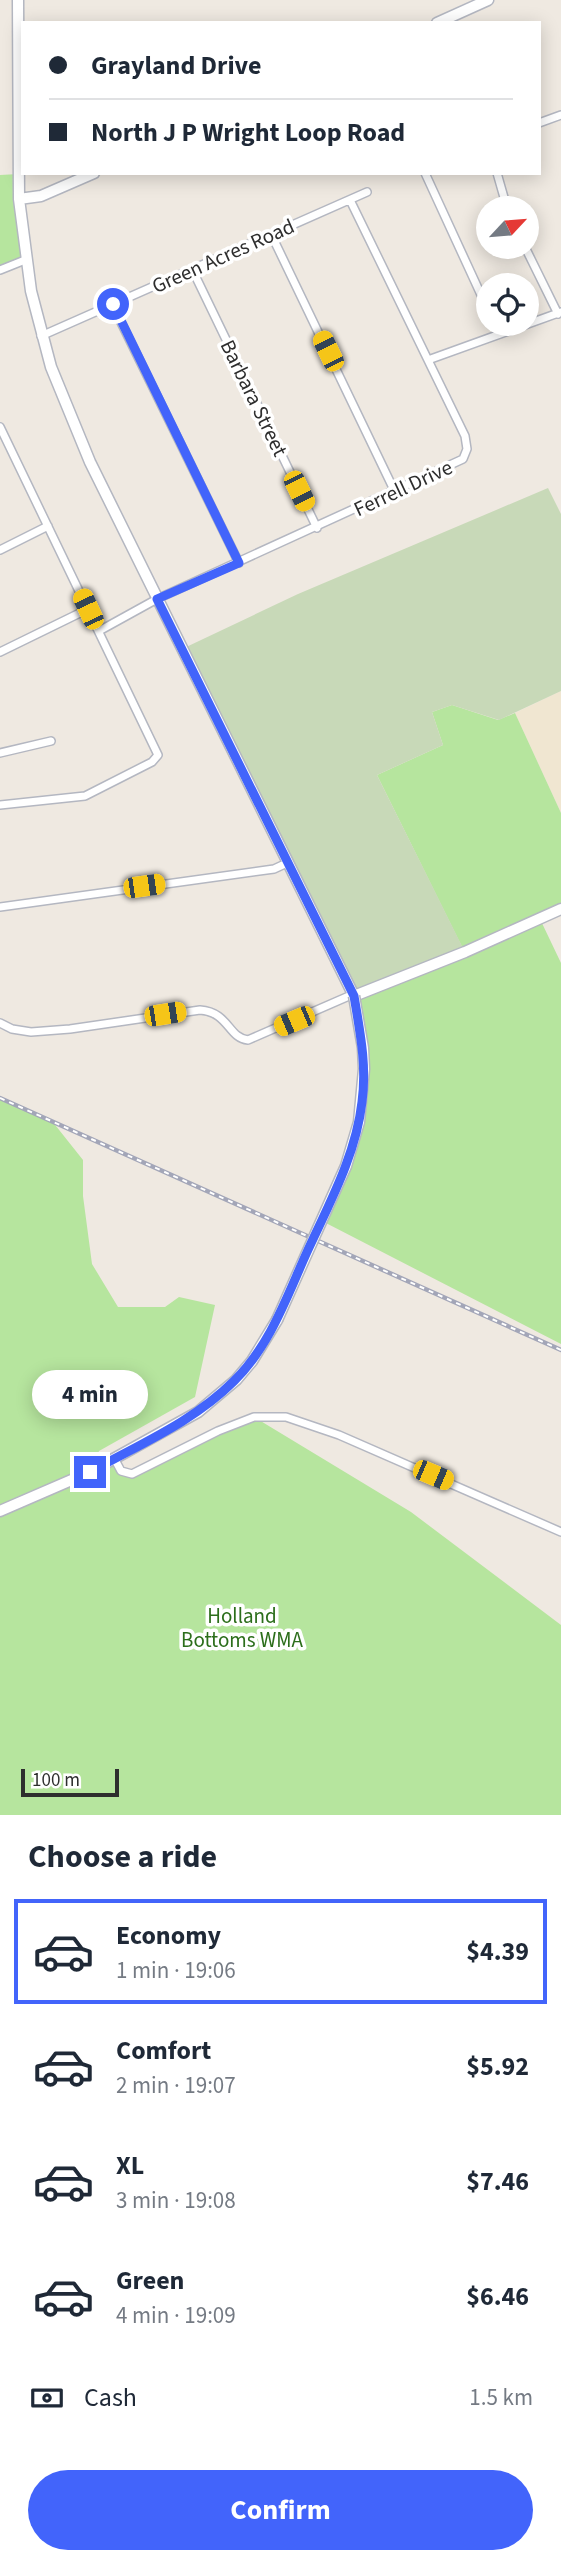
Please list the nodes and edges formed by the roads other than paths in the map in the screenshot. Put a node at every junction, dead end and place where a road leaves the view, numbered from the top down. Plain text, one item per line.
1 (18, 0) edge
2 (488, 0) edge
3 (441, 21) edge
4 (561, 115) edge
5 (541, 122) edge
6 (89, 175) edge
7 (426, 175) edge
8 (498, 175) edge
9 (367, 192) dead end
10 (504, 196) edge
11 (19, 198) junction
12 (350, 200) junction
13 (271, 234) junction
14 (531, 259) edge
15 (25, 260) junction
16 (192, 269) junction
17 (0, 270) edge
18 (476, 284) edge
19 (113, 304) junction
20 (559, 313) edge
21 (539, 320) edge
22 (41, 336) junction
23 (494, 336) edge
24 (428, 360) junction
25 (0, 427) edge
26 (4, 444) edge
27 (395, 492) junction
28 (48, 526) junction
29 (317, 528) junction
30 (0, 550) edge
31 (239, 563) junction
32 (157, 599) junction
33 (88, 609) junction
34 (99, 631) junction
35 (0, 652) edge
36 (51, 741) dead end
37 (0, 753) edge
38 (0, 805) edge
39 (287, 863) junction
40 (0, 907) edge
41 (561, 909) edge
42 (354, 996) junction
43 (0, 1023) edge
44 (114, 1458) junction
45 (0, 1511) edge
46 (561, 1532) edge

1 - 11 main road
2 - 3 main road
4 - 5 street
6 - 11 main road
7 - 18 street
8 - 10 street
9 - 12 street, Green Acres Road
11 - 15 main road
12 - 13 street, Green Acres Road
12 - 24 street, Ferrell Drive
13 - 16 street, Green Acres Road
13 - 27 street
14 - 20 street
15 - 17 street
15 - 22 main road
16 - 19 street, Green Acres Road
16 - 29 street, Barbara Street
19 - 22 street, Green Acres Road
19 - 31 street
20 - 21 street
22 - 32 main road
23 - 24 street
24 - 27 street, Ferrell Drive
25 - 26 street
26 - 28 street
27 - 29 street, Ferrell Drive
28 - 30 street
28 - 33 street
29 - 31 street, Ferrell Drive
31 - 32 street, Ferrell Drive
32 - 34 street, Ferrell Drive
32 - 39 main road
33 - 34 street
33 - 35 street
34 - 38 street
36 - 37 street
39 - 40 street
39 - 42 main road
41 - 42 main road
42 - 43 street
42 - 44 main road, bridge
44 - 45 main road
44 - 46 street

